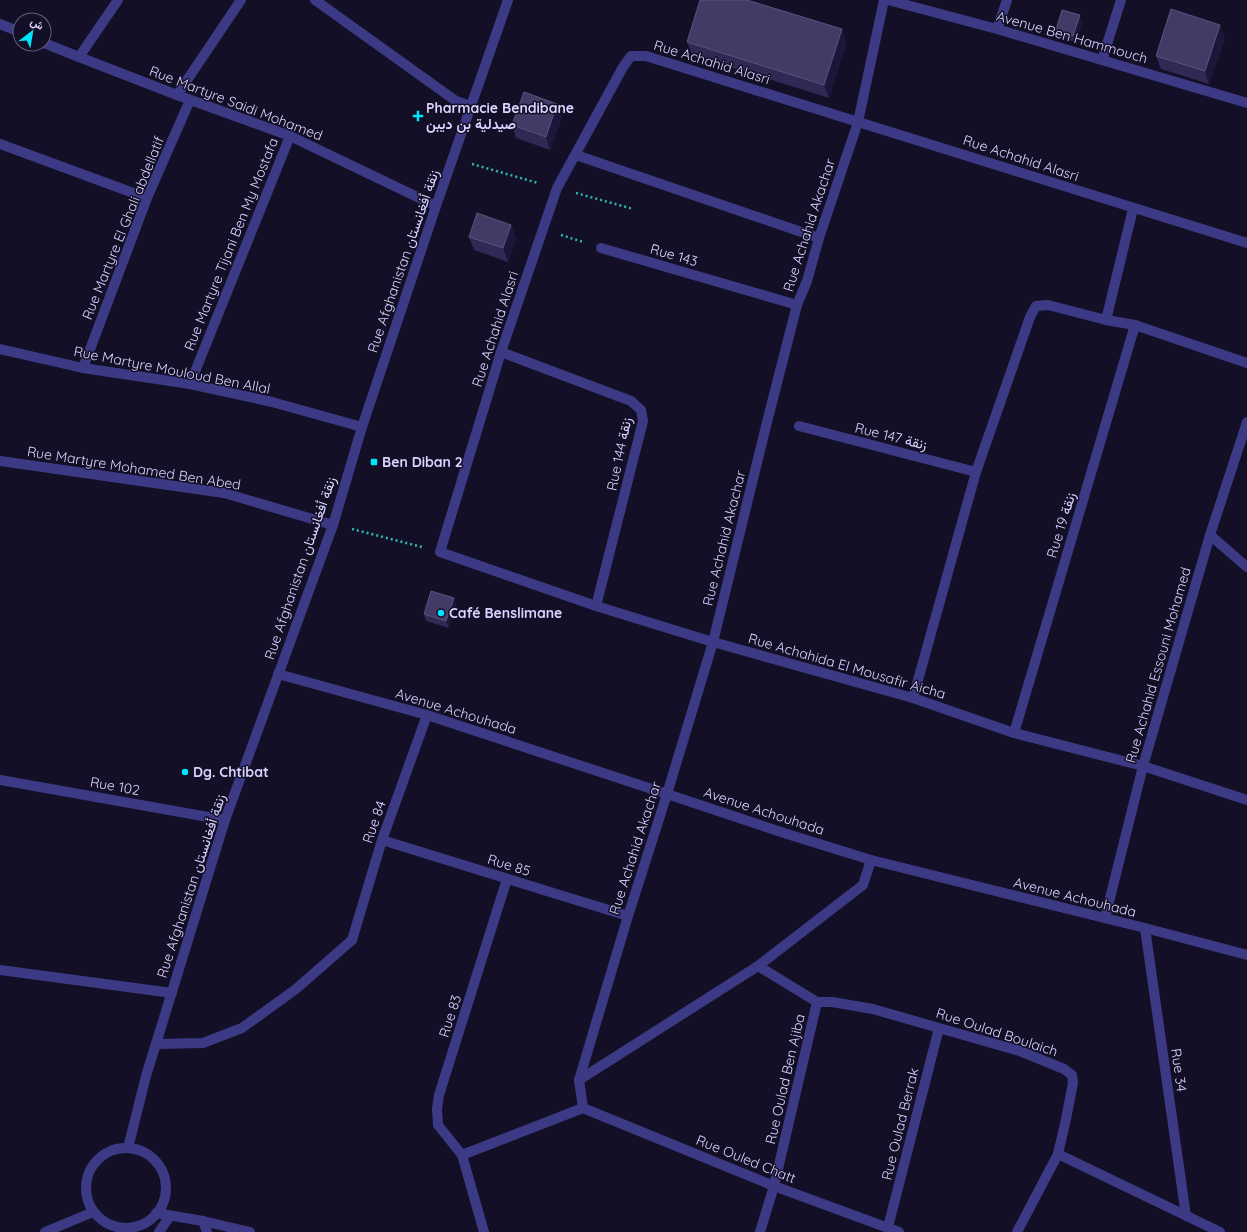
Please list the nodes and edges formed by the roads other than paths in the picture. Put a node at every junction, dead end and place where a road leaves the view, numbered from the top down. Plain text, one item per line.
1 (118, 0) edge
2 (241, 0) edge
3 (315, 0) edge
4 (508, 0) edge
5 (884, 0) edge
6 (888, 0) edge
7 (1007, 0) edge
8 (1121, 0) edge
9 (0, 24) edge
10 (12, 29) edge
11 (997, 29) junction
12 (52, 45) edge
13 (79, 57) junction
14 (1102, 60) junction
15 (177, 95) junction
16 (190, 100) junction
17 (1247, 104) edge
18 (471, 106) junction
19 (858, 122) junction
20 (290, 136) junction
21 (0, 144) edge
22 (576, 155) junction
23 (147, 198) junction
24 (436, 206) junction
25 (1133, 209) junction
26 (819, 238) junction
27 (1247, 243) edge
28 (601, 248) road end
29 (797, 305) junction
30 (1106, 320) junction
31 (1135, 326) junction
32 (0, 349) edge
33 (501, 352) junction
34 (1247, 363) edge
35 (83, 368) junction
36 (190, 384) junction
37 (1247, 422) edge
38 (799, 426) dead end
39 (362, 427) junction
40 (0, 461) edge
41 (976, 472) junction
42 (333, 525) junction
43 (1210, 534) junction
44 (440, 552) joint
45 (1247, 567) edge
46 (596, 606) junction
47 (713, 642) junction
48 (278, 674) junction
49 (913, 698) junction
50 (426, 715) junction
51 (1014, 733) junction
52 (1143, 766) junction
53 (0, 780) edge
54 (668, 794) junction
55 (1247, 800) edge
56 (225, 820) junction
57 (382, 840) junction
58 (871, 860) junction
59 (507, 879) junction
60 (628, 916) junction
61 (1105, 918) junction
62 (1145, 928) junction
63 (1247, 955) edge
64 (758, 966) junction
65 (0, 970) edge
66 (172, 993) junction
67 (817, 1002) junction
68 (939, 1028) junction
69 (156, 1044) junction
70 (579, 1080) junction
71 (583, 1108) junction
72 (128, 1148) junction
73 (1058, 1154) junction
74 (462, 1155) junction
75 (774, 1186) junction
76 (93, 1212) junction
77 (156, 1214) junction
78 (170, 1216) junction
79 (1186, 1216) junction
80 (203, 1221) junction
81 (888, 1228) junction
82 (45, 1232) edge
83 (159, 1232) edge
84 (207, 1232) edge
85 (250, 1232) edge
86 (484, 1232) edge
87 (760, 1232) edge
88 (899, 1232) edge
89 (1017, 1232) edge
90 (1220, 1232) edge

1 - 13 street
2 - 15 street
3 - 18 street
4 - 18 street, Rue Afghanistan زنقة أفغانستان
5 - 19 street, Rue Achahid Akachar
6 - 11 street, Avenue Ben Hammouch
7 - 11 street
8 - 14 street
9 - 10 street
11 - 14 street, Avenue Ben Hammouch
12 - 13 street, Rue Martyre Saidi Mohamed
13 - 15 street, Rue Martyre Saidi Mohamed
14 - 17 street, Avenue Ben Hammouch
15 - 16 street, Rue Martyre Saidi Mohamed
16 - 20 street, Rue Martyre Saidi Mohamed
16 - 23 street, Rue Martyre El Ghali abdellatif
18 - 24 street, Rue Afghanistan زنقة أفغانستان
19 - 22 street, Rue Achahid Alasri
19 - 25 street, Rue Achahid Alasri
19 - 26 street, Rue Achahid Akachar
20 - 24 street, Rue Martyre Saidi Mohamed
20 - 36 street, Rue Martyre Tijani Ben My Mostafa
21 - 23 street
22 - 26 street
22 - 33 street, Rue Achahid Alasri
23 - 35 street, Rue Martyre El Ghali abdellatif
24 - 39 street, Rue Afghanistan زنقة أفغانستان
25 - 27 street, Rue Achahid Alasri
25 - 30 street
26 - 29 street, Rue Achahid Akachar
28 - 29 street, Rue 143
29 - 47 street, Rue Achahid Akachar
30 - 31 street
30 - 41 street
31 - 34 street
31 - 51 street, Rue 19 زنقة
32 - 35 street, Rue Martyre Mouloud Ben Allal
33 - 44 street, Rue Achahid Alasri
33 - 46 street, Rue 144 زنقة
35 - 36 street, Rue Martyre Mouloud Ben Allal
36 - 39 street, Rue Martyre Mouloud Ben Allal
37 - 43 street, Rue Achahid Essouni Mohamed
38 - 41 street, Rue 147 زنقة
39 - 42 street, Rue Afghanistan زنقة أفغانستان
40 - 42 street, Rue Martyre Mohamed Ben Abed
41 - 49 street
42 - 48 street, Rue Afghanistan زنقة أفغانستان
43 - 45 street
43 - 52 street, Rue Achahid Essouni Mohamed
44 - 46 street, Rue Achahida El Mousafir Aicha
46 - 47 street, Rue Achahida El Mousafir Aicha
47 - 49 street, Rue Achahida El Mousafir Aicha
47 - 54 street, Rue Achahid Akachar
48 - 50 street, Avenue Achouhada
48 - 56 street, Rue Afghanistan زنقة أفغانستان
49 - 51 street, Rue Achahida El Mousafir Aicha
50 - 54 street, Avenue Achouhada
50 - 57 street, Rue 84
51 - 52 street, Rue Achahida El Mousafir Aicha
52 - 55 street, Rue Achahida El Mousafir Aicha
52 - 61 street, Rue Achahid Essouni Mohamed
53 - 56 street, Rue 102
54 - 58 street, Avenue Achouhada
54 - 60 street, Rue Achahid Akachar
56 - 66 street, Rue Afghanistan زنقة أفغانستان
57 - 59 street, Rue 85
57 - 69 street, Rue 84
58 - 61 street, Avenue Achouhada
58 - 64 street
59 - 60 street, Rue 85
59 - 74 street, Rue 83
60 - 70 street, Rue Achahid Akachar
61 - 62 street, Avenue Achouhada
62 - 63 street, Avenue Achouhada
62 - 79 street, Rue 34
64 - 67 street
64 - 70 street
65 - 66 street
66 - 69 street, Rue Afghanistan زنقة أفغانستان
67 - 68 street, Rue Oulad Boulaich
67 - 75 street, Rue Oulad Ben Ajiba
68 - 73 street, Rue Oulad Boulaich
68 - 81 street, Rue Oulad Berrak
69 - 72 street, Rue Afghanistan زنقة أفغانستان
70 - 71 street, Rue Achahid Akachar
71 - 74 street
71 - 75 street, Rue Ouled Chatt
72 - 76 street
72 - 77 street
73 - 79 street
73 - 89 street, Rue Oulad Boulaich
74 - 86 street
75 - 81 street, Rue Ouled Chatt
75 - 87 street, Rue Oulad Ben Ajiba
76 - 77 street
76 - 82 street
77 - 78 street
78 - 80 street
78 - 83 street
79 - 90 street
80 - 84 street
80 - 85 street
81 - 88 street, Rue Ouled Chatt

